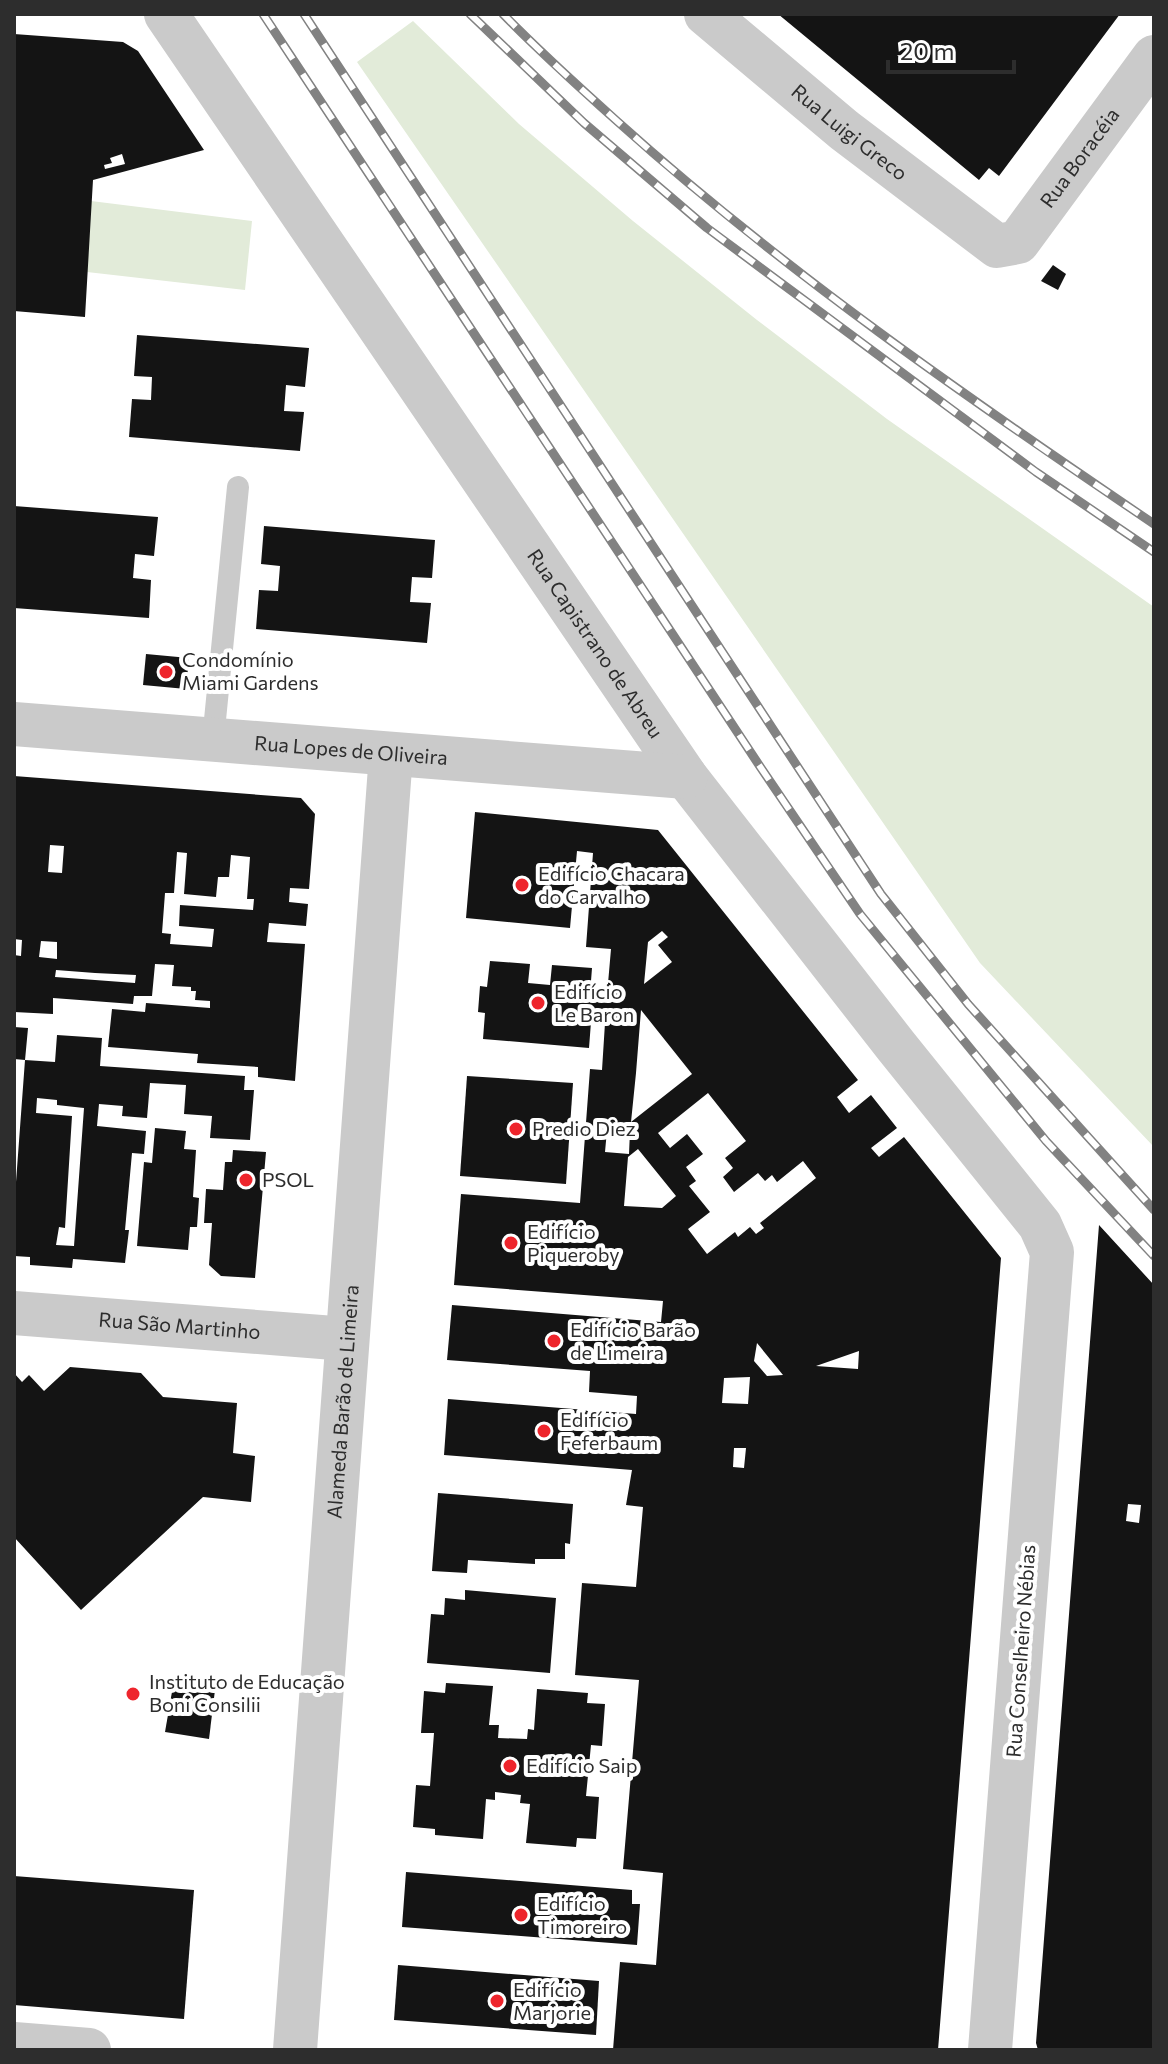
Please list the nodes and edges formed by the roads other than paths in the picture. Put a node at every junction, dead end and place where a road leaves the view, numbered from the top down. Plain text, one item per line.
1 (166, 14) edge
2 (706, 14) edge
3 (1154, 57) edge
4 (997, 246) joint
5 (238, 487) dead end
6 (14, 724) edge
7 (213, 740) junction
8 (391, 754) junction
9 (686, 777) junction
10 (1052, 1252) joint
11 (14, 1313) edge
12 (347, 1339) junction
13 (14, 2044) edge
14 (89, 2050) edge
15 (295, 2050) edge
16 (990, 2050) edge

1 - 9 street, Rua Capistrano de Abreu
2 - 4 street, Rua Luigi Greco
3 - 4 street, Rua Boracéia
5 - 7 lane
6 - 7 street, Rua Lopes de Oliveira
7 - 8 street, Rua Lopes de Oliveira
8 - 9 street, Rua Lopes de Oliveira
8 - 12 street, Alameda Barão de Limeira
9 - 10 street, Rua Capistrano de Abreu
10 - 16 street, Rua Conselheiro Nébias
11 - 12 street, Rua São Martinho
12 - 15 street, Alameda Barão de Limeira
13 - 14 street

